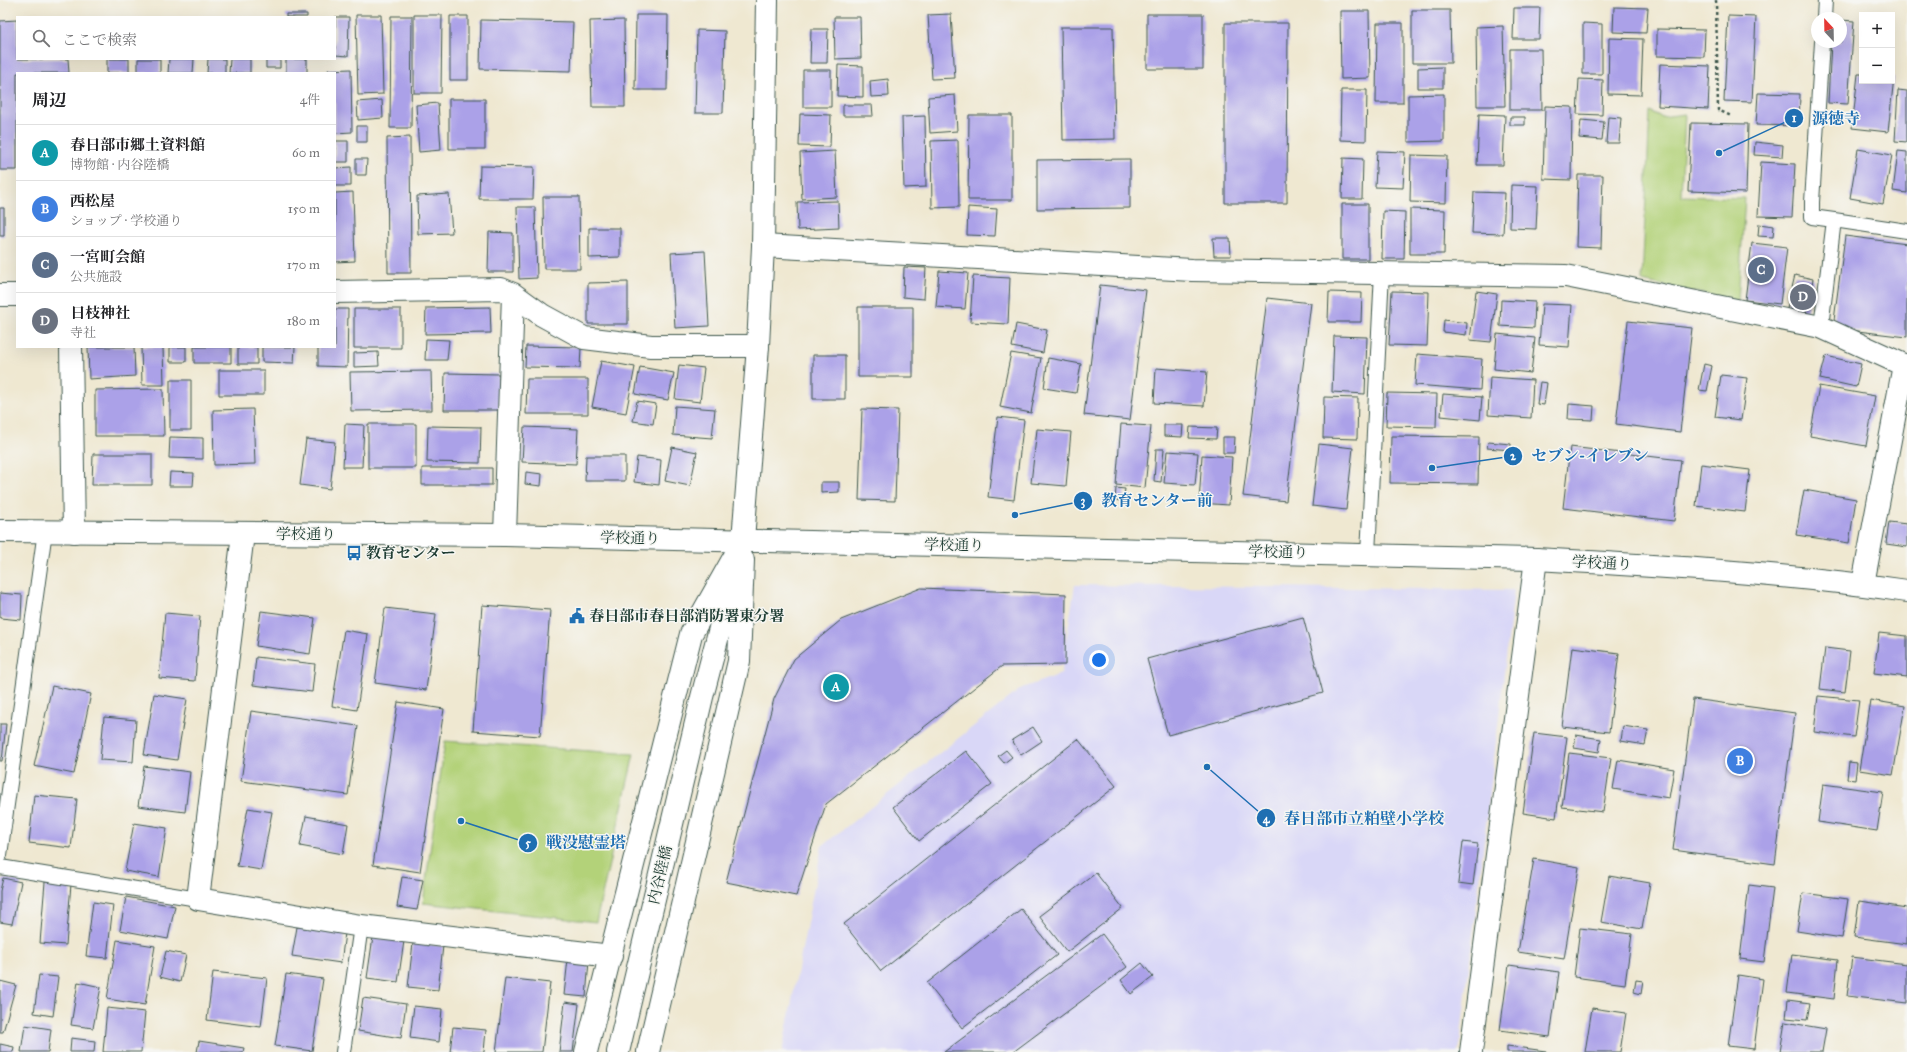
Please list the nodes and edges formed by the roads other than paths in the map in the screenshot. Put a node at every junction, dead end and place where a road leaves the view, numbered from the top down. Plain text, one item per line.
1 (767, 0) edge
2 (1825, 0) edge
3 (1824, 12) edge
4 (1822, 48) edge
5 (1834, 220) junction
6 (1907, 231) edge
7 (763, 246) junction
8 (1382, 272) junction
9 (336, 292) edge
10 (513, 294) junction
11 (0, 295) edge
12 (16, 295) edge
13 (1822, 327) junction
14 (758, 346) junction
15 (71, 348) edge
16 (0, 531) edge
17 (45, 531) junction
18 (74, 532) junction
19 (243, 534) junction
20 (505, 535) junction
21 (743, 540) junction
22 (1368, 554) junction
23 (1536, 559) junction
24 (1863, 584) junction
25 (1907, 591) edge
26 (0, 855) edge
27 (0, 866) edge
28 (198, 899) junction
29 (361, 926) junction
30 (611, 956) junction
31 (343, 1052) edge
32 (586, 1052) edge
33 (618, 1052) edge
34 (648, 1052) edge
35 (1471, 1052) edge

1 - 7 street
2 - 3 lane
4 - 5 lane
5 - 6 lane
5 - 13 lane
7 - 8 street
7 - 14 street
8 - 13 street
8 - 22 lane
9 - 10 street
10 - 14 street
10 - 20 street
11 - 12 street
13 - 24 street
14 - 21 street
15 - 18 street
16 - 17 street, 学校通り
17 - 18 street, 学校通り
17 - 26 lane
18 - 19 street, 学校通り
19 - 20 street, 学校通り
19 - 28 street
20 - 21 street, 学校通り
21 - 22 street, 学校通り
21 - 30 street
21 - 33 street, 内谷陸橋
21 - 34 street
22 - 23 street, 学校通り
23 - 24 street, 学校通り
23 - 35 street
24 - 25 street, 学校通り
27 - 28 lane
28 - 29 street
29 - 30 street
29 - 31 lane
30 - 32 street

